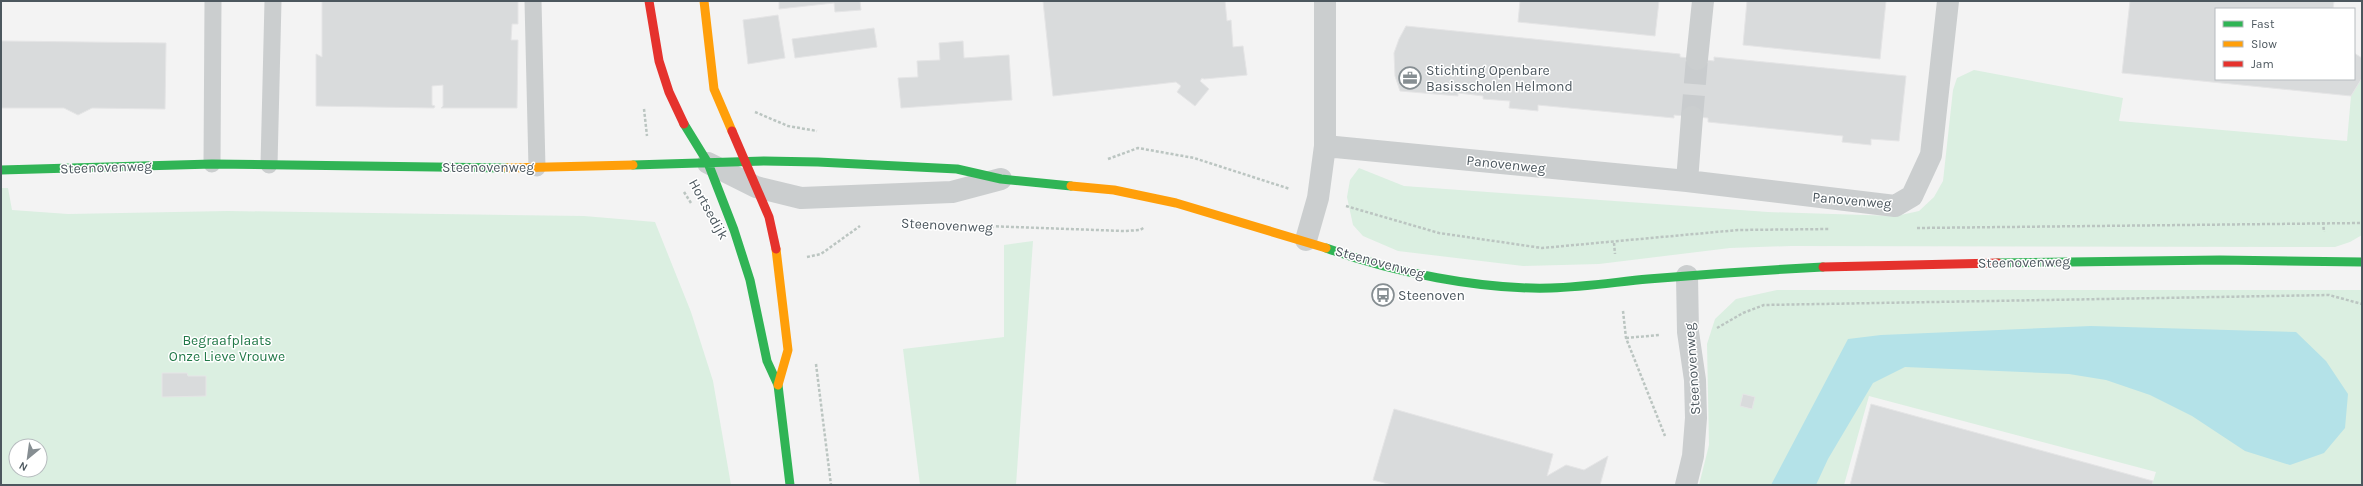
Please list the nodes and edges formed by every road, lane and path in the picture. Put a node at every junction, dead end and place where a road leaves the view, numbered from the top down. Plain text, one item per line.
1 (213, 1) edge
2 (272, 1) edge
3 (533, 1) edge
4 (648, 1) edge
5 (704, 1) edge
6 (1325, 1) edge
7 (1703, 1) edge
8 (1948, 1) edge
9 (1698, 59) tunnel mouth
10 (642, 101) dead end
11 (751, 106) dead end
12 (1692, 117) tunnel mouth
13 (788, 126) dead end
14 (1325, 146) junction
15 (1108, 159) dead end
16 (746, 162) junction
17 (708, 163) junction
18 (212, 164) junction
19 (667, 164) junction
20 (269, 165) junction
21 (537, 168) junction
22 (1, 170) edge
23 (1001, 180) junction
24 (1687, 181) junction
25 (756, 187) junction
26 (1318, 198) junction
27 (1176, 203) junction
28 (692, 205) dead end
29 (2362, 223) edge
30 (928, 224) dead end
31 (861, 225) dead end
32 (1912, 228) dead end
33 (1832, 229) dead end
34 (1306, 240) junction
35 (1614, 243) junction
36 (776, 257) junction
37 (2362, 262) edge
38 (1686, 276) junction
39 (1620, 282) junction
40 (2362, 304) edge
41 (1688, 332) junction
42 (1626, 338) junction
43 (778, 385) junction
44 (1688, 479) edge
45 (790, 485) edge

1 - 18 lane
2 - 20 lane
3 - 21 lane
4 - 17 street, Hortsedijk
5 - 16 street, Hortsedijk
6 - 14 street
7 - 9 street
8 - 24 street, Panovenweg
10 - 19 path, Hortsedijk
11 - 13 path
12 - 24 street
14 - 24 street, Panovenweg
14 - 26 street
15 - 26 path
16 - 17 street, Steenovenweg
16 - 23 street, Steenovenweg
16 - 25 street, Hortsedijk
17 - 19 street, Steenovenweg
17 - 25 street, Steenovenweg
17 - 43 street, Hortsedijk
18 - 20 street, Steenovenweg
18 - 22 street, Steenovenweg
19 - 21 street, Steenovenweg
19 - 28 path, Hortsedijk
20 - 21 street, Steenovenweg
23 - 25 street, Steenovenweg
23 - 27 street, Steenovenweg
25 - 36 street, Hortsedijk
26 - 34 street
26 - 35 path
27 - 30 path, Steenovenweg
27 - 34 street, Steenovenweg
29 - 32 path
31 - 36 path
33 - 35 path
34 - 39 street, Steenovenweg
35 - 39 path
36 - 43 street, Hortsedijk
37 - 38 street, Steenovenweg
38 - 39 street, Steenovenweg
38 - 41 street, Steenovenweg
39 - 42 path
40 - 41 path
41 - 42 path
41 - 44 street, Steenovenweg
42 - 44 path
43 - 45 street, Hortsedijk

